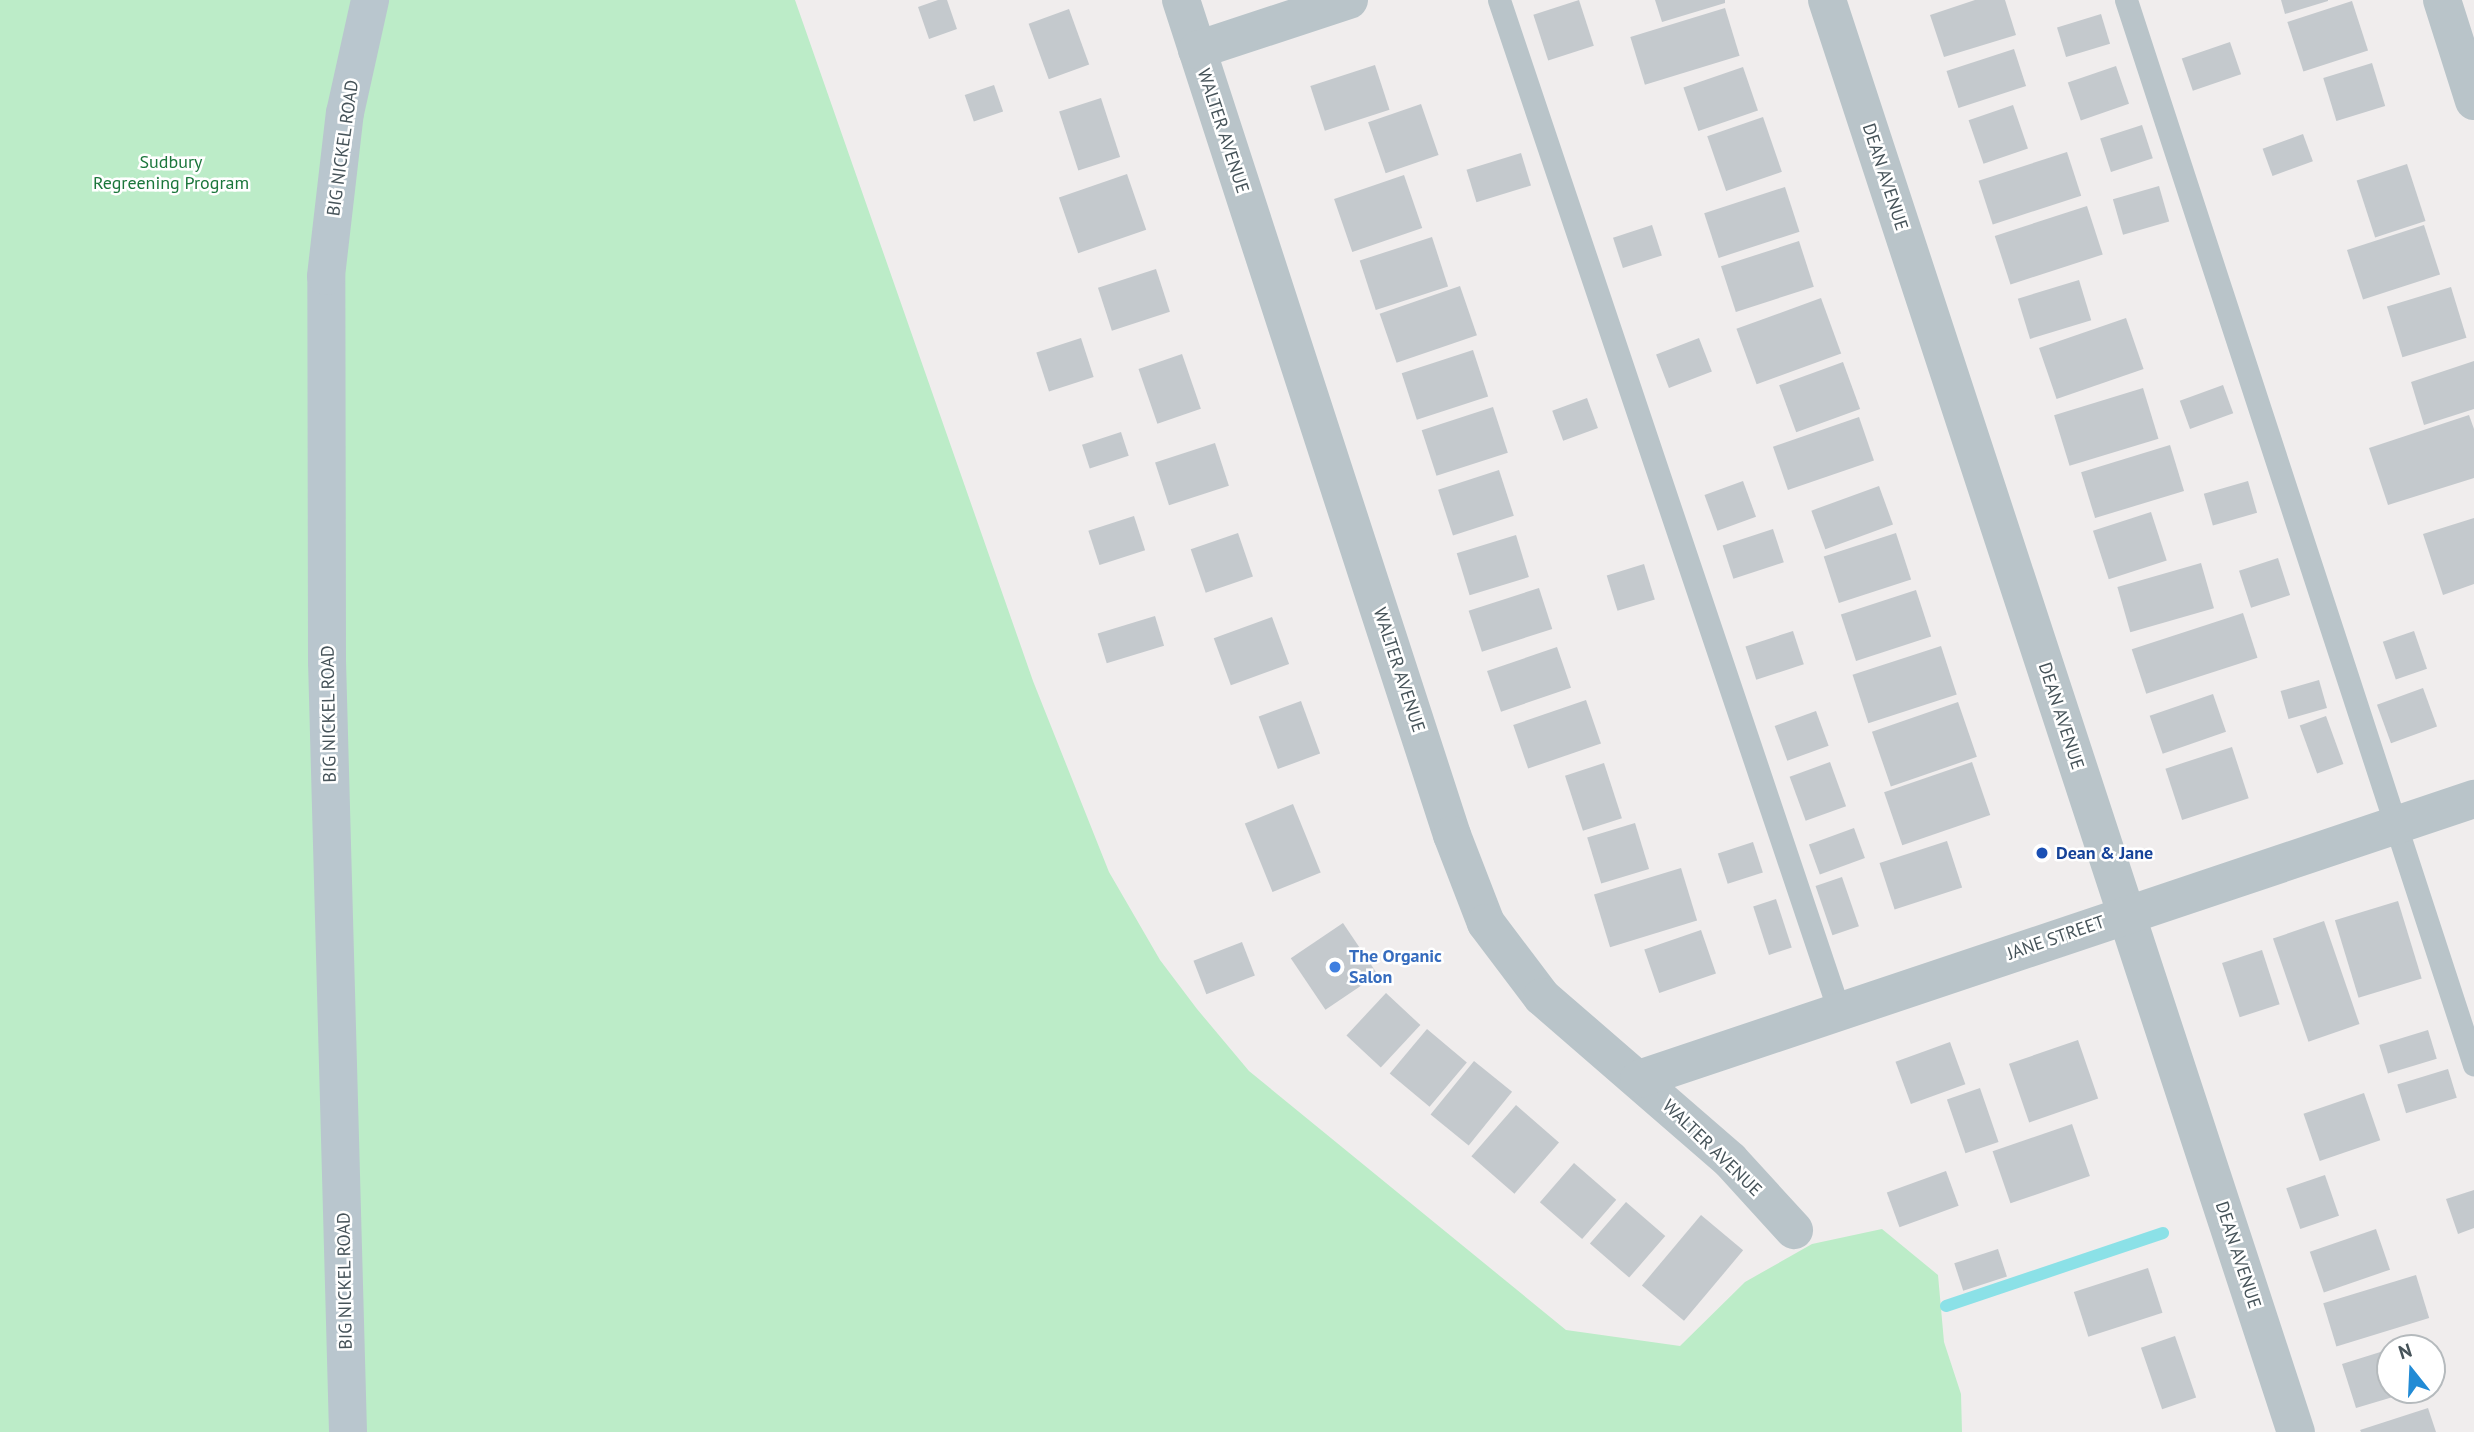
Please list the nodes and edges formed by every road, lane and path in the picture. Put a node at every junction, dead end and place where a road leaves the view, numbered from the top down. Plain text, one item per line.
1 (370, 0) edge
2 (1181, 0) edge
3 (1349, 0) edge
4 (1499, 0) edge
5 (1826, 0) edge
6 (2126, 0) edge
7 (2442, 0) edge
8 (1197, 50) junction
9 (2474, 101) edge
10 (2474, 799) edge
11 (2394, 825) junction
12 (2125, 913) junction
13 (1839, 1011) junction
14 (2474, 1065) edge
15 (1639, 1079) junction
16 (1794, 1230) dead end
17 (348, 1432) edge
18 (2296, 1432) edge

1 - 17 main road, BIG NICKEL ROAD
2 - 8 street, WALTER AVENUE
3 - 8 street
4 - 13 lane
5 - 12 street, DEAN AVENUE
6 - 11 lane
7 - 9 street
8 - 15 street, WALTER AVENUE
10 - 11 street, JANE STREET
11 - 12 street, JANE STREET
11 - 14 lane
12 - 13 street, JANE STREET
12 - 18 street, DEAN AVENUE
13 - 15 street, JANE STREET
15 - 16 street, WALTER AVENUE

